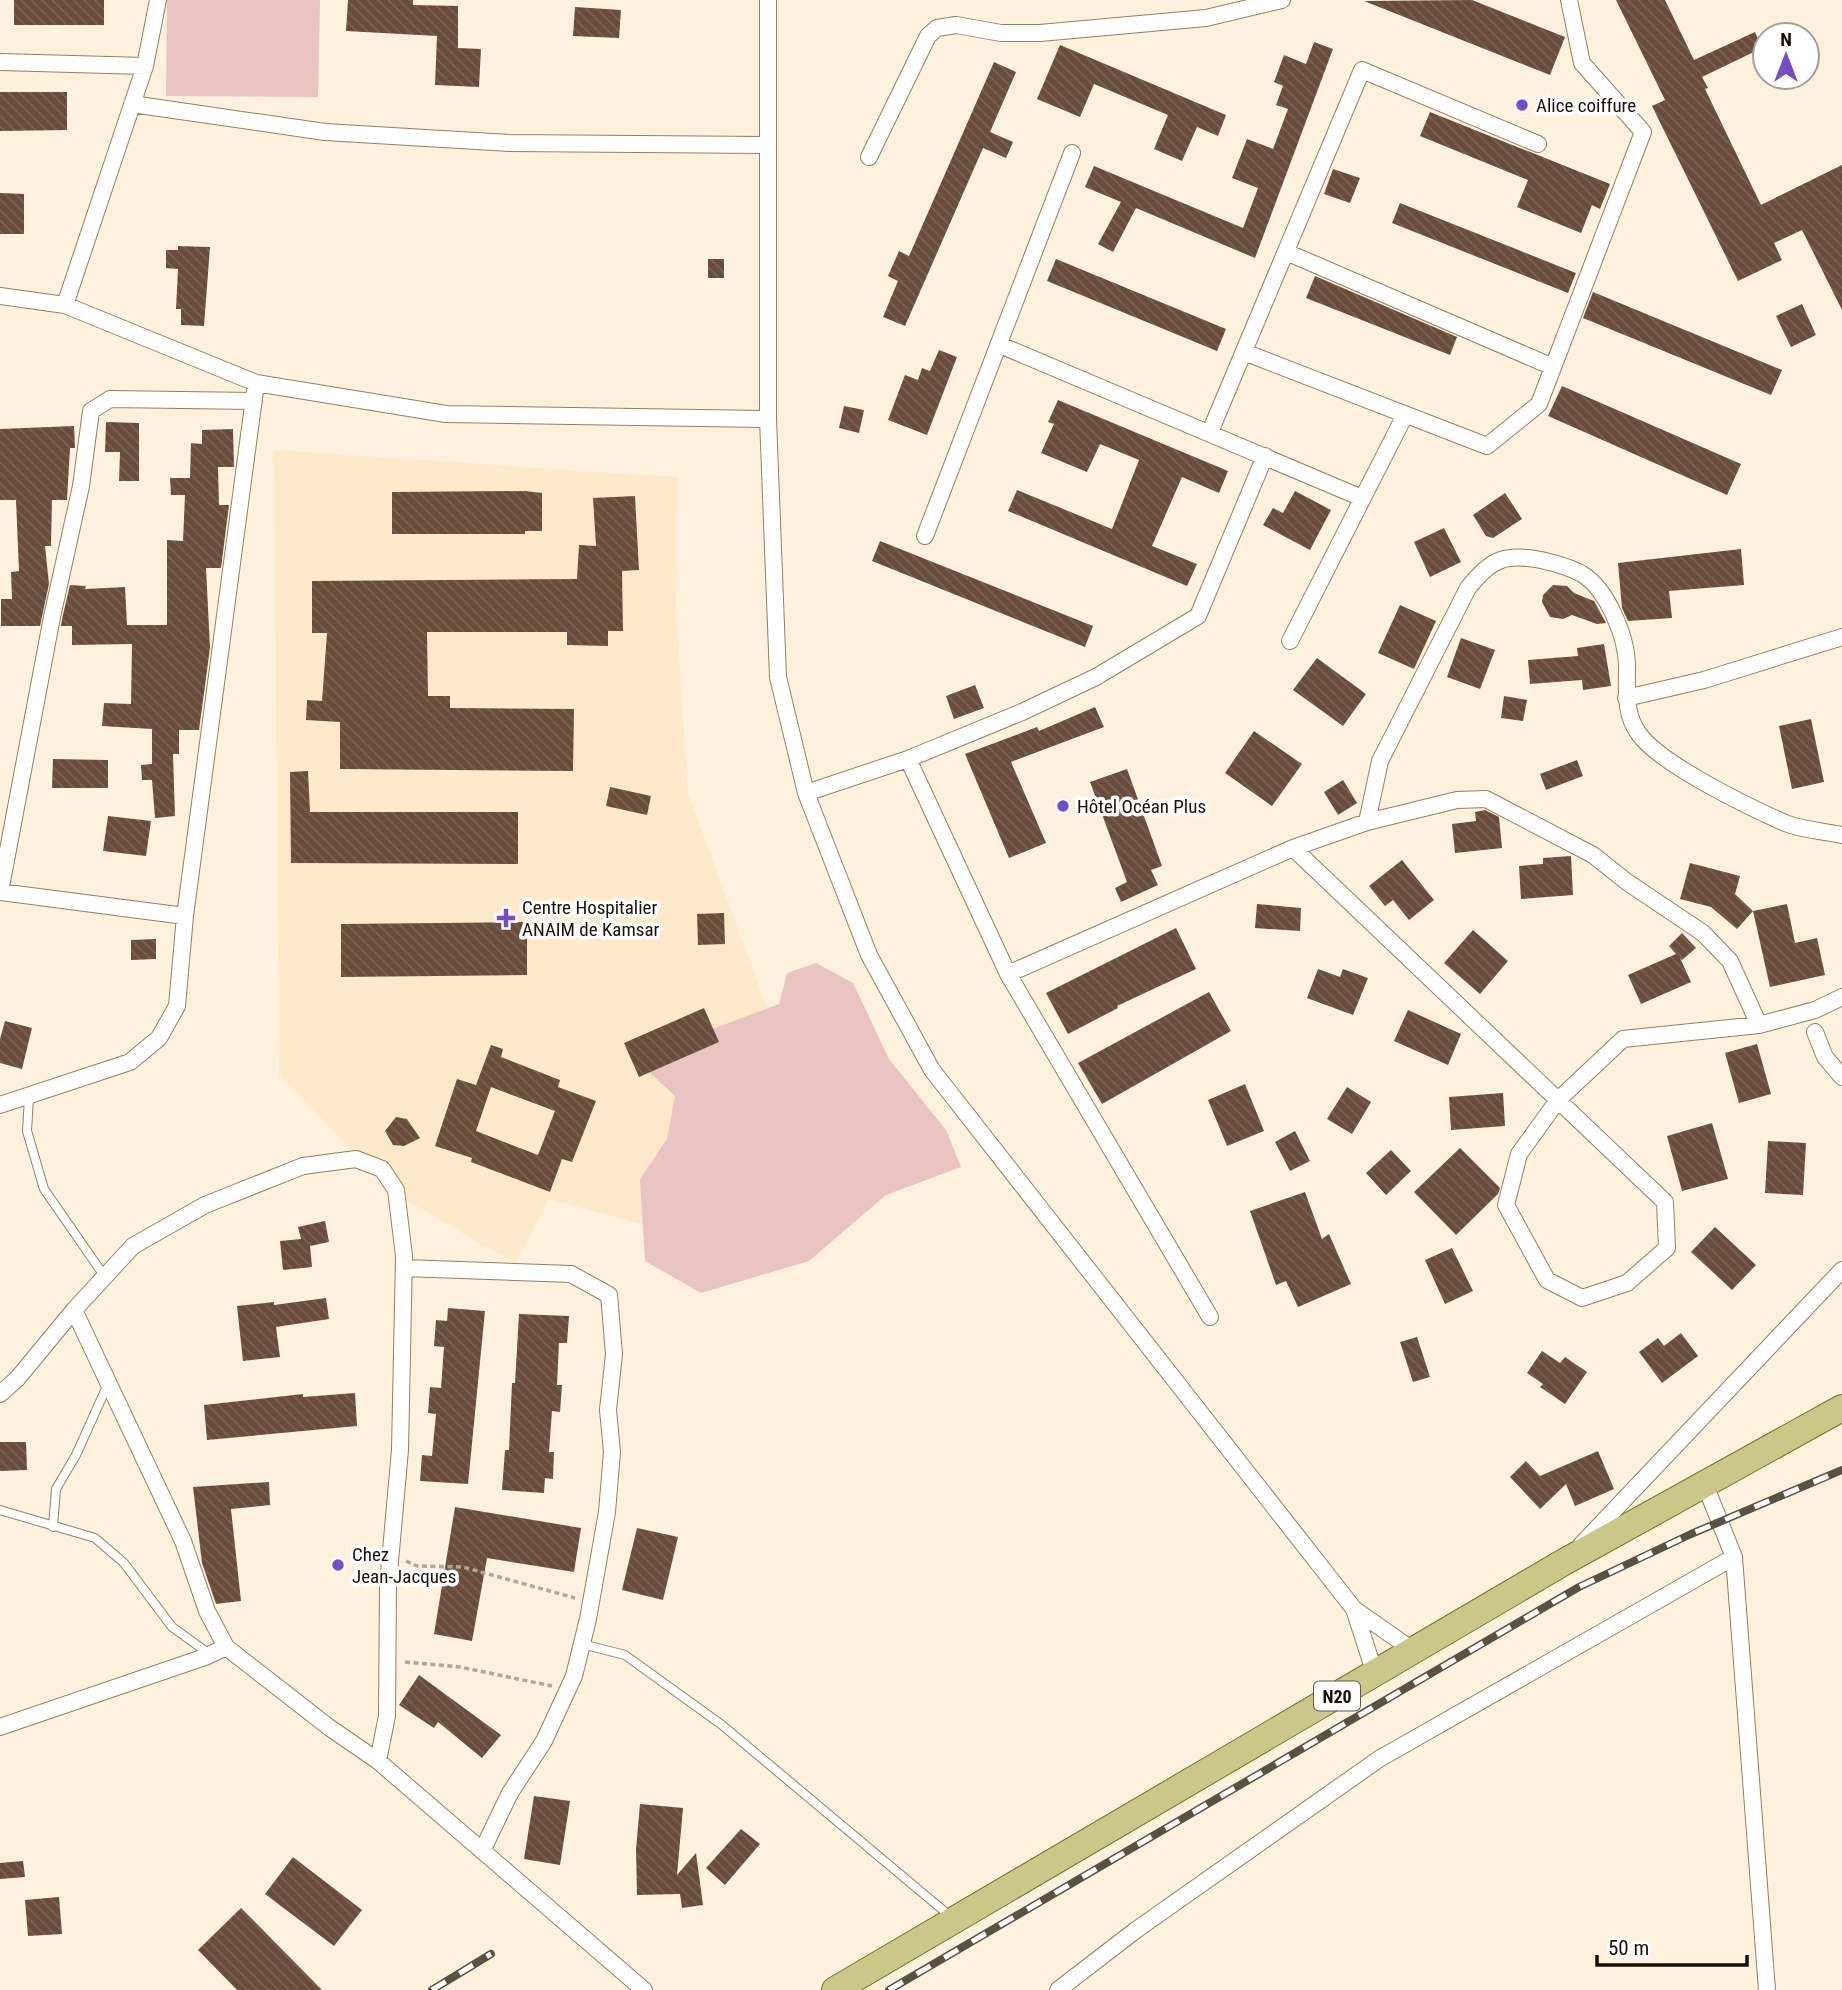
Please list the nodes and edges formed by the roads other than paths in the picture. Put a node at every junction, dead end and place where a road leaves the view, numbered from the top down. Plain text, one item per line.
1 (158, 0) edge
2 (768, 0) edge
3 (1282, 0) edge
4 (1569, 0) edge
5 (0, 62) edge
6 (145, 66) junction
7 (132, 104) junction
8 (1538, 144) dead end
9 (767, 145) junction
10 (1072, 153) dead end
11 (869, 157) dead end
12 (1286, 253) junction
13 (0, 296) edge
14 (65, 305) junction
15 (1000, 345) junction
16 (1244, 352) junction
17 (1553, 367) junction
18 (256, 383) junction
19 (254, 401) junction
20 (1405, 415) junction
21 (768, 419) junction
22 (1210, 432) junction
23 (1265, 456) junction
24 (1362, 498) junction
25 (925, 536) dead end
26 (1842, 637) edge
27 (1290, 641) dead end
28 (1626, 698) junction
29 (908, 759) junction
30 (806, 793) junction
31 (1367, 822) junction
32 (1842, 835) edge
33 (1293, 848) junction
34 (0, 892) edge
35 (186, 916) junction
36 (1008, 974) junction
37 (1842, 997) edge
38 (1759, 1026) junction
39 (1815, 1032) dead end
40 (1842, 1077) edge
41 (29, 1097) junction
42 (1558, 1100) junction
43 (0, 1105) edge
44 (404, 1268) junction
45 (1842, 1270) edge
46 (105, 1277) junction
47 (74, 1310) junction
48 (1210, 1317) dead end
49 (109, 1382) junction
50 (0, 1394) edge
51 (1842, 1408) edge
52 (1705, 1485) junction
53 (0, 1510) edge
54 (53, 1527) junction
55 (1734, 1557) junction
56 (1564, 1562) junction
57 (1354, 1609) junction
58 (582, 1644) junction
59 (226, 1647) junction
60 (1414, 1651) junction
61 (211, 1655) junction
62 (1376, 1674) junction
63 (0, 1727) edge
64 (378, 1760) junction
65 (482, 1851) junction
66 (955, 1920) junction
67 (644, 1990) edge
68 (835, 1990) edge
69 (1058, 1990) edge
70 (1767, 1990) edge

1 - 6 street
2 - 9 street
3 - 11 street
4 - 17 street
5 - 6 street
6 - 7 street
7 - 9 street
7 - 14 street
8 - 12 street
9 - 21 street
10 - 15 street
12 - 16 street
12 - 17 street
13 - 14 street
14 - 18 street
15 - 22 street
15 - 25 street
16 - 20 street
16 - 22 street
17 - 20 street
18 - 19 street
18 - 21 street
19 - 34 street
19 - 35 street
20 - 24 street
21 - 30 street
22 - 23 street
23 - 24 street
23 - 29 street
24 - 27 street
26 - 28 street
28 - 31 street
28 - 32 street
29 - 30 street
29 - 36 street
30 - 57 street
31 - 33 street
31 - 38 street
33 - 36 street
33 - 42 street
34 - 35 street
35 - 41 street
36 - 48 street
37 - 38 street
38 - 42 street
39 - 40 street
41 - 43 street
41 - 46 lane
42 - 42 street
44 - 46 street
44 - 58 street
44 - 64 street
45 - 56 street
46 - 47 street
47 - 49 street
47 - 50 street
49 - 54 lane
49 - 59 street
51 - 52 main road, N20
52 - 55 street
52 - 56 main road, N20
53 - 54 lane
54 - 61 lane
55 - 69 street
55 - 70 street
56 - 60 main road, N20
57 - 60 street
57 - 62 street
58 - 65 street
58 - 66 lane
59 - 61 street
59 - 64 street
60 - 62 main road, N20
61 - 63 street
62 - 66 main road, N20
64 - 65 street
65 - 67 street
66 - 68 main road, N20

